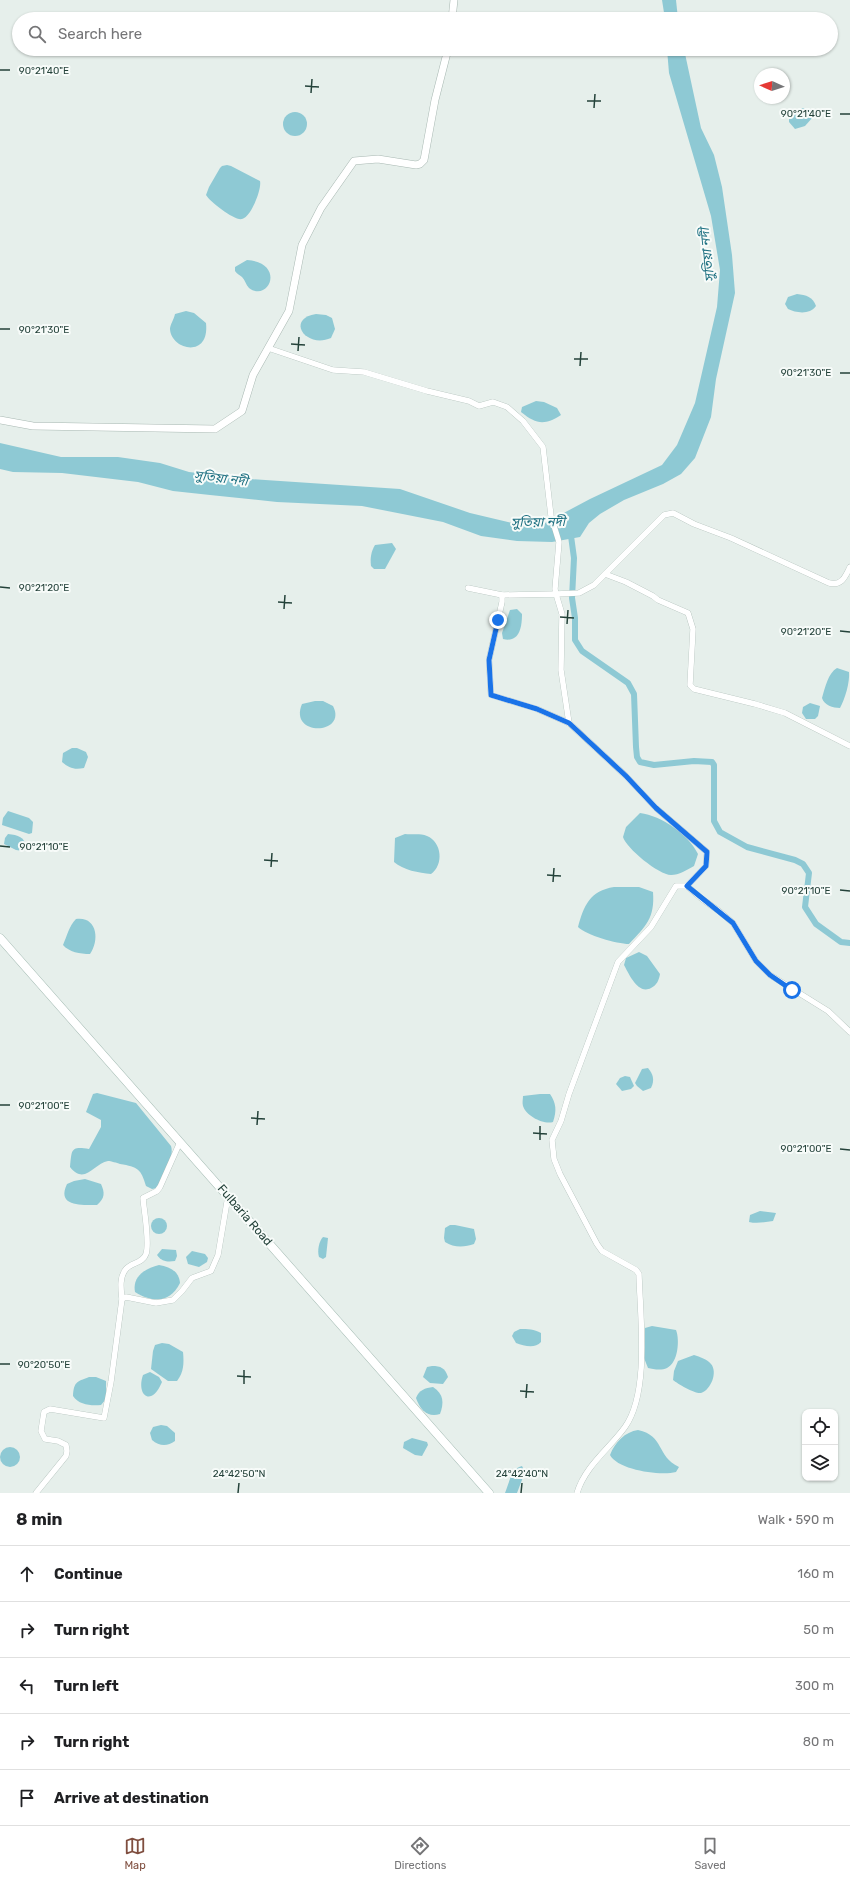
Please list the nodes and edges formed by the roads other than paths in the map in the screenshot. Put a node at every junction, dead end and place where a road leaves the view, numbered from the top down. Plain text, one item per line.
1 (454, 0) edge
2 (453, 12) edge
3 (446, 56) edge
4 (268, 348) junction
5 (0, 420) edge
6 (850, 566) edge
7 (605, 574) junction
8 (468, 588) dead end
9 (556, 594) junction
10 (502, 595) junction
11 (569, 723) junction
12 (850, 746) edge
13 (687, 886) junction
14 (0, 938) edge
15 (850, 1032) edge
16 (180, 1142) junction
17 (228, 1196) junction
18 (122, 1299) junction
19 (36, 1493) edge
20 (490, 1493) edge
21 (577, 1493) edge

1 - 2 street
3 - 4 street
4 - 5 street
4 - 9 street
6 - 7 street
7 - 9 street
7 - 12 street
8 - 10 street
9 - 10 street
9 - 11 street
10 - 11 street
11 - 13 street
13 - 15 street
13 - 21 street
14 - 16 main road, Fulbaria Road
16 - 17 main road, Fulbaria Road
16 - 18 street
17 - 18 street
17 - 20 main road, Fulbaria Road
18 - 19 street

